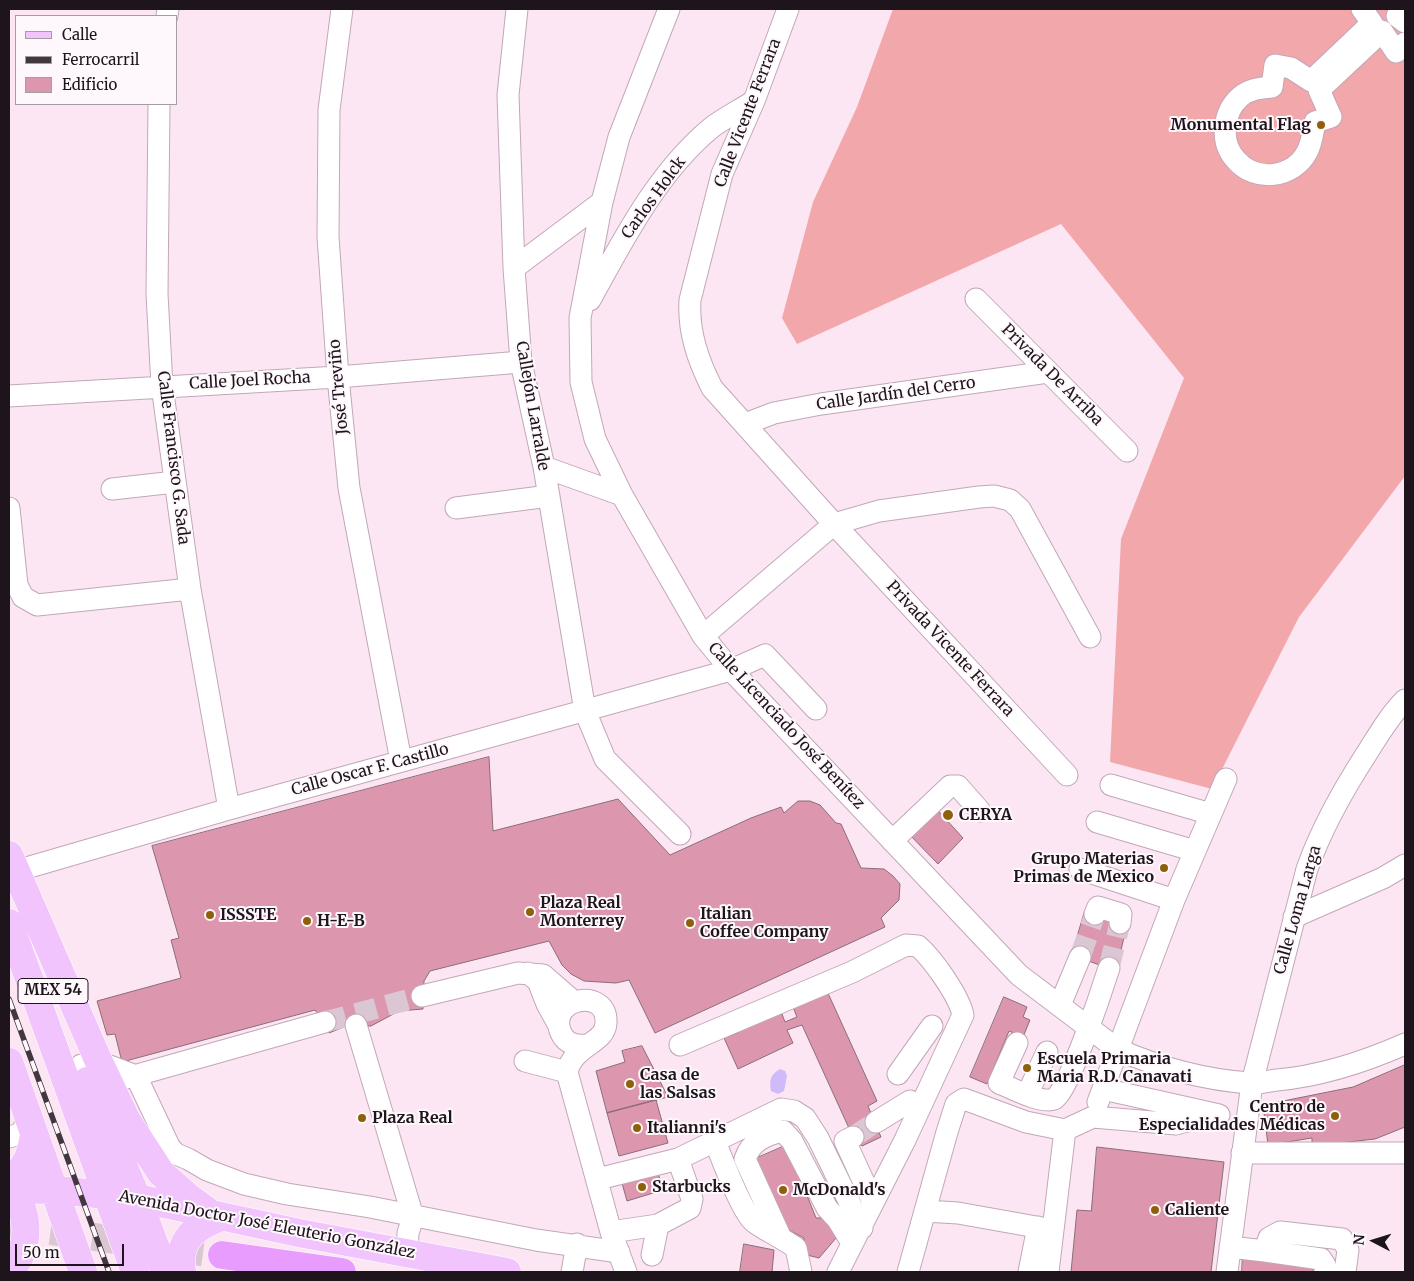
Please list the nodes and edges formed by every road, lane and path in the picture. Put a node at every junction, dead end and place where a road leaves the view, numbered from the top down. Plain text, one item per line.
1 (342, 9) edge
2 (516, 9) edge
3 (669, 9) edge
4 (788, 9) edge
5 (1362, 9) edge
6 (1403, 9) edge
7 (1405, 22) edge
8 (1405, 43) edge
9 (754, 101) junction
10 (159, 105) edge
11 (602, 202) junction
12 (514, 268) junction
13 (976, 299) dead end
14 (580, 318) junction
15 (521, 362) junction
16 (1048, 372) junction
17 (338, 377) junction
18 (162, 386) junction
19 (9, 396) edge
20 (745, 424) junction
21 (1128, 451) dead end
22 (544, 467) junction
23 (175, 482) junction
24 (112, 489) dead end
25 (622, 495) junction
26 (549, 496) junction
27 (9, 508) edge
28 (456, 508) dead end
29 (834, 524) junction
30 (190, 589) junction
31 (703, 636) junction
32 (1090, 637) dead end
33 (731, 670) junction
34 (1405, 700) edge
35 (816, 709) dead end
36 (586, 710) junction
37 (401, 761) junction
38 (1066, 775) dead end
39 (1226, 779) dead end
40 (1111, 785) dead end
41 (229, 809) junction
42 (980, 812) dead end
43 (1211, 814) junction
44 (1097, 822) dead end
45 (680, 834) dead end
46 (892, 841) junction
47 (1195, 851) junction
48 (1405, 865) edge
49 (1080, 870) dead end
50 (11, 871) edge
51 (1174, 900) junction
52 (1095, 914) dead end
53 (1294, 918) junction
54 (9, 923) edge
55 (1120, 923) dead end
56 (1080, 957) tunnel mouth
57 (1109, 968) tunnel mouth
58 (528, 973) junction
59 (422, 996) tunnel mouth
60 (574, 1002) junction
61 (1060, 1005) junction
62 (325, 1022) tunnel mouth
63 (558, 1024) junction
64 (356, 1025) dead end
65 (932, 1026) dead end
66 (1088, 1026) junction
67 (680, 1044) dead end
68 (1017, 1044) dead end
69 (1405, 1044) edge
70 (586, 1045) junction
71 (1117, 1048) junction
72 (1047, 1052) dead end
73 (525, 1061) dead end
74 (9, 1062) edge
75 (567, 1072) junction
76 (898, 1074) dead end
77 (109, 1080) junction
78 (1252, 1083) junction
79 (1103, 1089) junction
80 (1027, 1095) junction
81 (910, 1101) dead end
82 (1197, 1110) junction
83 (1219, 1115) dead end
84 (1093, 1116) junction
85 (876, 1122) tunnel mouth
86 (1065, 1130) junction
87 (24, 1131) edge
88 (853, 1137) dead end
89 (86, 1139) junction
90 (715, 1141) junction
91 (1405, 1141) edge
92 (1242, 1153) junction
93 (1380, 1153) junction
94 (1405, 1153) edge
95 (678, 1159) junction
96 (598, 1179) junction
97 (10, 1185) edge
98 (56, 1190) junction
99 (107, 1194) junction
100 (137, 1198) junction
101 (872, 1202) junction
102 (410, 1212) junction
103 (925, 1212) junction
104 (218, 1216) junction
105 (658, 1225) junction
106 (1045, 1228) junction
107 (780, 1236) junction
108 (857, 1236) junction
109 (615, 1242) junction
110 (577, 1244) junction
111 (1230, 1247) junction
112 (1264, 1251) junction
113 (402, 1252) junction
114 (222, 1255) tunnel mouth
115 (652, 1255) dead end
116 (9, 1271) edge
117 (83, 1272) edge
118 (136, 1272) edge
119 (165, 1272) edge
120 (182, 1272) edge
121 (342, 1272) edge
122 (507, 1272) edge
123 (572, 1272) edge
124 (626, 1272) edge
125 (801, 1272) edge
126 (838, 1272) edge
127 (908, 1272) edge
128 (1029, 1272) edge
129 (1048, 1272) edge
130 (1226, 1272) edge
131 (1325, 1272) edge
132 (1345, 1272) edge

1 - 17 street, José Treviño
2 - 12 street, Callejón Larralde
3 - 11 street, Calle Licenciado José Benítez
4 - 9 street, Calle Vicente Ferrara
5 - 8 street
6 - 7 street
9 - 14 street, Carlos Holck
9 - 20 street, Calle Vicente Ferrara
10 - 18 street, Calle Francisco G. Sada
11 - 12 street
11 - 14 street, Calle Licenciado José Benítez
12 - 15 street, Callejón Larralde
13 - 16 street, Privada De Arriba
14 - 25 street, Calle Licenciado José Benítez
15 - 17 street, Calle Joel Rocha
15 - 22 street, Callejón Larralde
16 - 20 street, Calle Jardín del Cerro
16 - 21 street, Privada De Arriba
17 - 18 street, Calle Joel Rocha
17 - 37 street, José Treviño
18 - 19 street, Calle Joel Rocha
18 - 23 street, Calle Francisco G. Sada
20 - 29 street, Calle Vicente Ferrara
22 - 25 street
22 - 26 street, Callejón Larralde
23 - 24 street
23 - 30 street, Calle Francisco G. Sada
25 - 31 street, Calle Licenciado José Benítez
26 - 28 street
26 - 36 street, Callejón Larralde
27 - 30 street
29 - 31 street
29 - 32 street
29 - 38 street, Privada Vicente Ferrara
30 - 41 street, Calle Francisco G. Sada
31 - 33 street, Calle Licenciado José Benítez
33 - 35 street, Calle Oscar F. Castillo
33 - 36 street, Calle Oscar F. Castillo
33 - 46 street, Calle Licenciado José Benítez
34 - 53 street, Calle Loma Larga
36 - 37 street, Calle Oscar F. Castillo
36 - 45 street, Callejón Larralde
37 - 41 street, Calle Oscar F. Castillo
39 - 43 street
40 - 43 street
41 - 50 street, Calle Oscar F. Castillo
42 - 46 street
43 - 47 street
44 - 47 street
46 - 61 street, Calle Licenciado José Benítez
47 - 51 street
48 - 53 street
49 - 51 street
50 - 77 main road
51 - 71 street
52 - 55 street
53 - 78 street, Calle Loma Larga
54 - 89 main road, MEX 54
56 - 61 street
57 - 66 street
58 - 59 street
58 - 60 street
58 - 63 street
60 - 63 street
60 - 70 street
61 - 66 street, Calle Licenciado José Benítez
62 - 77 street
63 - 70 street
64 - 102 street
65 - 76 street
66 - 71 street, Calle Licenciado José Benítez
66 - 80 street
67 - 101 street
68 - 80 street
69 - 78 street, Calle Licenciado José Benítez
70 - 75 street
71 - 78 street, Calle Licenciado José Benítez
71 - 79 street
72 - 80 street
73 - 75 street
74 - 87 main road
75 - 96 street
77 - 89 main road
77 - 100 main road
77 - 102 street
77 - 104 main road
78 - 92 street, Calle Loma Larga
79 - 82 street
79 - 84 street
81 - 85 street
82 - 83 street
82 - 84 street
84 - 86 street
86 - 103 street
86 - 106 street
87 - 97 main road
87 - 98 main road
88 - 101 street
89 - 99 main road, MEX 54
90 - 95 street
90 - 107 street
90 - 108 street
91 - 93 street
92 - 93 street
92 - 111 street, Calle Loma Larga
93 - 94 street
95 - 96 street
95 - 105 street
96 - 109 street
97 - 98 main road, Avenida Doctor José Eleuterio González
97 - 116 main road
98 - 99 main road, Avenida Doctor José Eleuterio González
98 - 117 main road
99 - 100 main road, Avenida Doctor José Eleuterio González
99 - 118 main road, MEX 54
100 - 104 main road, Avenida Doctor José Eleuterio González
100 - 119 main road
101 - 108 street
102 - 110 street
102 - 113 street
103 - 106 street
103 - 127 street
104 - 113 main road, Avenida Doctor José Eleuterio González
104 - 120 main road
105 - 109 street
105 - 115 street
106 - 128 street
106 - 129 street
107 - 108 street
107 - 125 street
108 - 126 street
109 - 110 street
109 - 124 street
110 - 123 street
111 - 112 street
111 - 130 street, Calle Loma Larga
112 - 131 street
112 - 132 street
113 - 122 main road, Avenida Doctor José Eleuterio González
114 - 121 highway, Avenida Doctor José Eleuterio González

